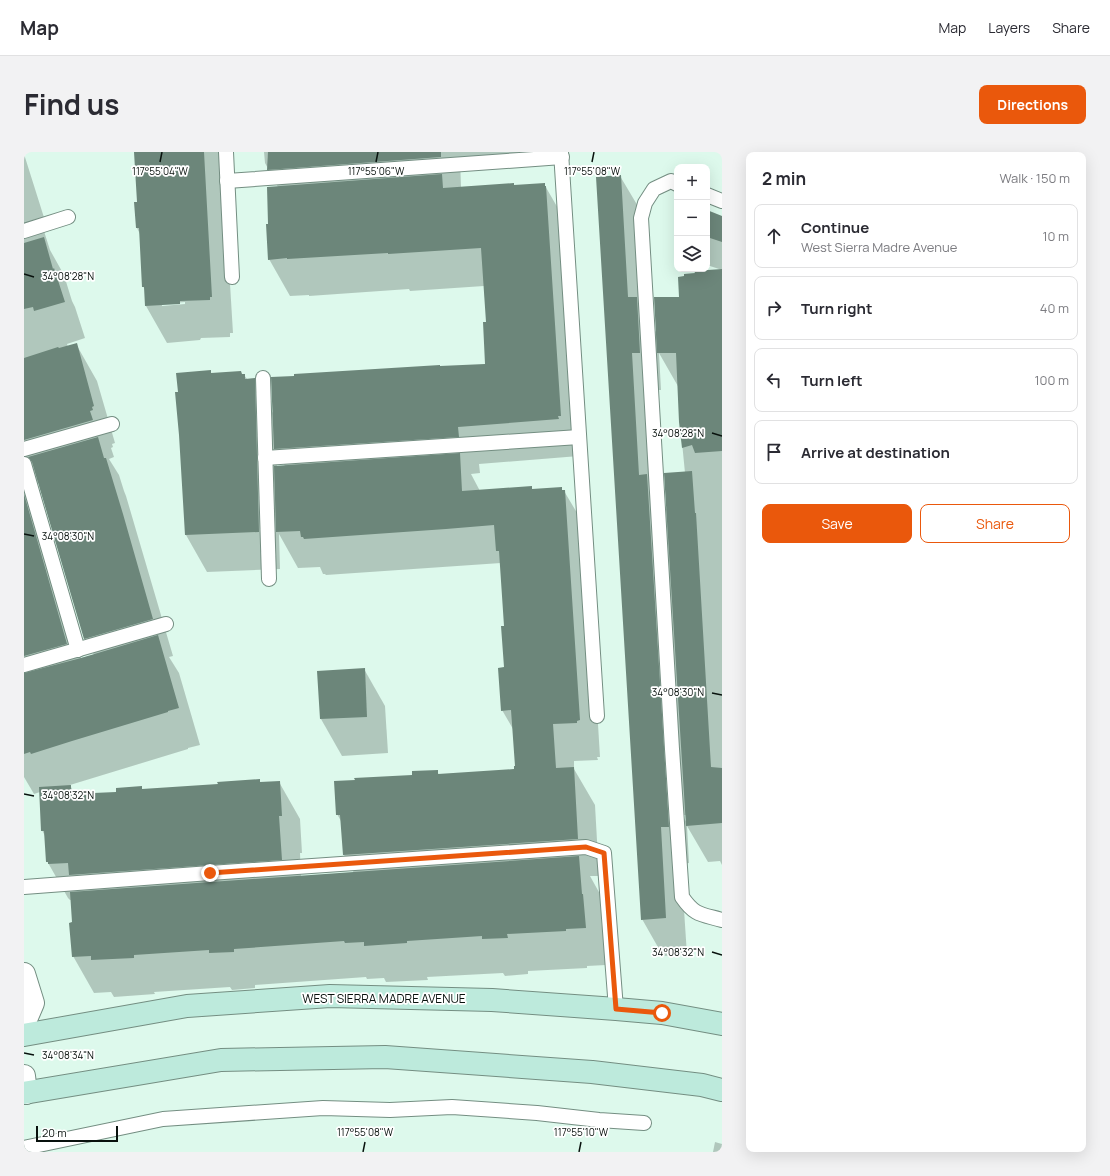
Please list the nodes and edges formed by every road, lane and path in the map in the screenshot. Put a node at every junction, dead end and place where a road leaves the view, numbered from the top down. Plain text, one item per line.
1 (226, 152) edge
2 (562, 154) edge
3 (227, 181) junction
4 (674, 182) edge
5 (710, 196) edge
6 (722, 201) edge
7 (68, 217) dead end
8 (24, 231) edge
9 (232, 278) dead end
10 (263, 378) dead end
11 (112, 424) dead end
12 (579, 437) junction
13 (24, 449) edge
14 (265, 458) junction
15 (24, 464) edge
16 (269, 579) dead end
17 (166, 624) dead end
18 (78, 650) junction
19 (24, 665) edge
20 (597, 716) dead end
21 (24, 887) edge
22 (722, 920) edge
23 (24, 974) edge
24 (616, 1009) junction
25 (24, 1024) edge
26 (722, 1024) edge
27 (24, 1036) edge
28 (25, 1087) edge
29 (722, 1090) edge
30 (644, 1123) dead end
31 (24, 1148) edge

1 - 3 lane
2 - 3 lane
2 - 12 lane
3 - 9 lane
4 - 22 lane
5 - 6 lane
7 - 8 lane
10 - 14 lane
11 - 13 lane
12 - 14 lane
12 - 20 lane
14 - 16 lane
15 - 18 lane
17 - 18 lane
18 - 19 lane
21 - 24 lane
23 - 25 street
24 - 26 street, WEST SIERRA MADRE AVENUE
24 - 27 street, WEST SIERRA MADRE AVENUE
28 - 29 street
30 - 31 lane

